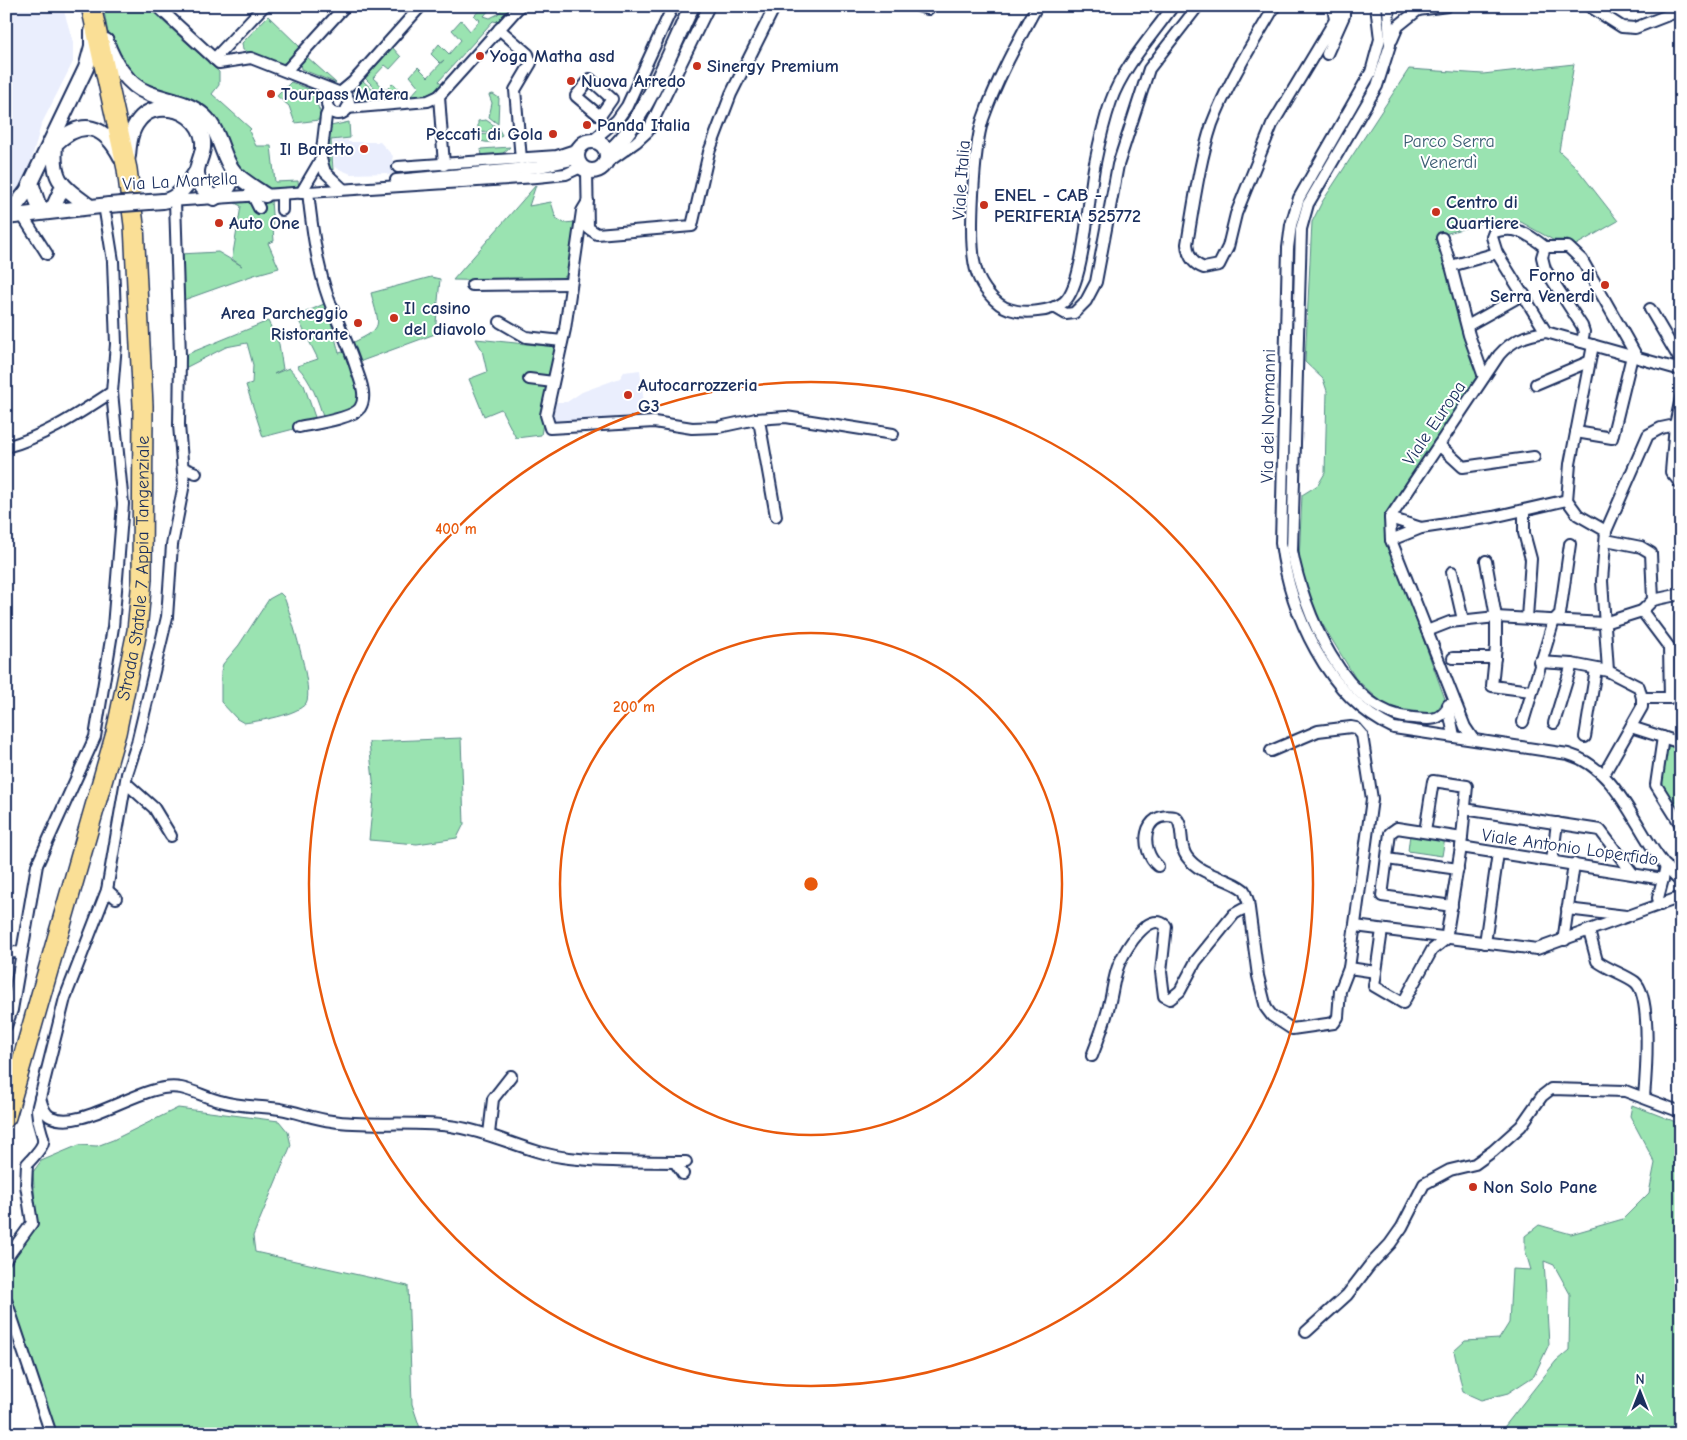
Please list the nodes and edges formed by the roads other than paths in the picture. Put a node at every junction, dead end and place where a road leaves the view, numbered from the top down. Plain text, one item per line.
1 (157, 6) edge
2 (264, 6) edge
3 (345, 6) edge
4 (421, 6) edge
5 (520, 6) edge
6 (673, 6) edge
7 (692, 6) edge
8 (709, 6) edge
9 (775, 6) edge
10 (1036, 6) edge
11 (1173, 6) edge
12 (1198, 6) edge
13 (1275, 6) edge
14 (1333, 6) edge
15 (1344, 6) edge
16 (1376, 6) edge
17 (1388, 6) edge
18 (1447, 6) edge
19 (1589, 6) edge
20 (91, 7) edge
21 (1415, 8) edge
22 (1676, 12) edge
23 (499, 29) junction
24 (1390, 45) junction
25 (1327, 54) dead end
26 (214, 59) junction
27 (286, 71) junction
28 (439, 96) junction
29 (339, 101) junction
30 (628, 130) junction
31 (592, 141) junction
32 (636, 142) junction
33 (609, 156) junction
34 (321, 158) junction
35 (521, 159) junction
36 (580, 161) junction
37 (444, 165) junction
38 (398, 167) dead end
39 (127, 169) junction
40 (233, 171) junction
41 (196, 172) junction
42 (31, 183) junction
43 (63, 186) junction
44 (343, 190) junction
45 (304, 193) junction
46 (282, 194) junction
47 (214, 198) junction
48 (259, 200) junction
49 (169, 201) junction
50 (588, 201) junction
51 (106, 205) junction
52 (89, 206) junction
53 (282, 210) dead end
54 (45, 212) junction
55 (22, 215) junction
56 (7, 217) edge
57 (1442, 238) dead end
58 (1545, 247) junction
59 (1497, 253) junction
60 (47, 254) dead end
61 (1451, 266) junction
62 (570, 284) junction
63 (472, 285) dead end
64 (1524, 294) junction
65 (1054, 307) junction
66 (1650, 309) dead end
67 (500, 322) dead end
68 (1467, 326) junction
69 (1546, 332) junction
70 (562, 342) junction
71 (1582, 342) junction
72 (1592, 345) junction
73 (1635, 357) junction
74 (1588, 362) junction
75 (1679, 370) edge
76 (1484, 377) junction
77 (529, 379) dead end
78 (553, 382) junction
79 (1536, 384) dead end
80 (112, 392) junction
81 (1681, 398) edge
82 (756, 419) junction
83 (1675, 425) junction
84 (299, 427) dead end
85 (1576, 432) junction
86 (894, 434) dead end
87 (1439, 445) junction
88 (6, 446) edge
89 (1534, 457) dead end
90 (183, 468) junction
91 (196, 473) dead end
92 (1681, 484) edge
93 (1567, 500) junction
94 (1524, 511) junction
95 (776, 516) dead end
96 (1390, 518) junction
97 (1421, 528) junction
98 (1606, 536) junction
99 (1391, 540) junction
100 (1570, 544) dead end
101 (1486, 561) dead end
102 (1452, 572) dead end
103 (1681, 594) edge
104 (1653, 600) junction
105 (1642, 611) junction
106 (1496, 617) junction
107 (1527, 618) junction
108 (1463, 620) junction
109 (1554, 620) junction
110 (1604, 623) junction
111 (1427, 631) junction
112 (1453, 658) dead end
113 (1495, 658) junction
114 (1540, 662) junction
115 (1572, 664) junction
116 (1596, 669) junction
117 (1608, 671) junction
118 (1450, 691) junction
119 (1531, 691) junction
120 (1642, 698) junction
121 (1447, 709) junction
122 (1523, 722) dead end
123 (1554, 723) dead end
124 (1631, 727) junction
125 (1454, 736) junction
126 (1585, 737) dead end
127 (1663, 738) junction
128 (1473, 739) junction
129 (1681, 744) edge
130 (1271, 751) dead end
131 (1604, 774) junction
132 (126, 783) junction
133 (1464, 809) junction
134 (1557, 823) junction
135 (1681, 825) edge
136 (1425, 832) junction
137 (171, 836) dead end
138 (1461, 843) junction
139 (1498, 853) junction
140 (1386, 859) junction
141 (1552, 861) junction
142 (1574, 864) junction
143 (1158, 866) dead end
144 (1666, 866) junction
145 (1458, 869) junction
146 (1633, 874) junction
147 (1663, 879) junction
148 (1681, 882) edge
149 (107, 890) junction
150 (1681, 897) edge
151 (116, 898) dead end
152 (1660, 905) junction
153 (1452, 906) junction
154 (1568, 909) junction
155 (1248, 910) junction
156 (1630, 917) junction
157 (1355, 926) junction
158 (1382, 930) junction
159 (1589, 931) junction
160 (1446, 938) junction
161 (1566, 940) junction
162 (1485, 943) junction
163 (6, 951) edge
164 (21, 953) junction
165 (1348, 968) junction
166 (1376, 972) junction
167 (6, 1026) edge
168 (1092, 1056) dead end
169 (511, 1076) dead end
170 (40, 1097) junction
171 (1644, 1097) junction
172 (1681, 1112) edge
173 (6, 1117) edge
174 (488, 1134) junction
175 (683, 1174) dead end
176 (6, 1259) edge
177 (6, 1300) edge
178 (1306, 1332) dead end
179 (51, 1434) edge

1 - 26 street
2 - 26 street
3 - 27 street
4 - 29 street
5 - 23 street
6 - 31 street
7 - 30 street
8 - 32 street
9 - 50 street
10 - 65 street, Viale Italia
11 - 65 street
12 - 65 street, Viale Italia
13 - 14 street
15 - 25 street
16 - 125 street, Via dei Normanni
17 - 24 street, Via dei Normanni
18 - 21 street
19 - 22 street
20 - 39 highway, Strada Statale 7 Appia Tangenziale
20 - 40 street
20 - 42 street
21 - 24 street
23 - 28 street
23 - 35 street
24 - 121 street, Via dei Normanni
26 - 27 street
27 - 29 street
28 - 29 street
28 - 37 street
29 - 34 street
30 - 32 street
30 - 33 street
31 - 33 street
31 - 36 street
32 - 33 street
33 - 36 street
34 - 44 street
34 - 45 street
35 - 36 street
35 - 37 street
36 - 44 street, Via La Martella
36 - 50 street
37 - 38 street
39 - 41 street
39 - 43 street
39 - 173 highway, Strada Statale 7 Appia Tangenziale
40 - 47 street
40 - 48 street
41 - 47 street
41 - 49 street
42 - 54 street
42 - 56 street
43 - 52 street
43 - 54 street
44 - 45 street, Via La Martella
45 - 46 street, Via La Martella
45 - 84 street
46 - 48 street, Via La Martella
46 - 53 street
47 - 48 street, Via La Martella
47 - 49 street, Via La Martella
49 - 51 street, Via La Martella, bridge
49 - 90 street
50 - 62 street
51 - 52 street, Via La Martella
51 - 80 street
52 - 54 street, Via La Martella
54 - 55 street, Via La Martella
55 - 56 street, Via La Martella
55 - 60 street
57 - 61 street
58 - 59 street
58 - 71 street
58 - 73 street
59 - 61 street
59 - 64 street
61 - 68 street
62 - 63 street
62 - 70 street
64 - 68 street
64 - 69 street
66 - 75 street
67 - 70 street
68 - 76 street
69 - 71 street, Viale Europa
69 - 76 street, Viale Europa
70 - 78 street
71 - 72 street, Viale Europa
72 - 73 street, Viale Europa
72 - 74 street
73 - 75 street, Viale Europa
73 - 85 street
74 - 79 street
74 - 85 street
76 - 87 street, Viale Europa
77 - 78 street
78 - 82 street
80 - 88 street
80 - 164 street
81 - 83 street
82 - 86 street
82 - 95 street
83 - 92 street
83 - 98 street
85 - 93 street
87 - 89 street
87 - 96 street, Viale Europa
90 - 91 street
90 - 132 street
93 - 94 street
93 - 98 street
94 - 97 street
94 - 107 street
96 - 97 street
96 - 99 street
97 - 99 street
98 - 104 street
98 - 110 street
99 - 111 street
100 - 109 street
101 - 106 street
102 - 108 street
103 - 104 street
104 - 105 street
105 - 110 street
105 - 120 street
106 - 107 street
106 - 108 street
106 - 113 street
107 - 109 street
108 - 111 street
109 - 110 street
109 - 114 street
110 - 117 street
111 - 118 street
112 - 113 street
113 - 119 street
114 - 115 street
114 - 119 street
115 - 116 street
115 - 123 street
116 - 117 street
116 - 126 street
117 - 120 street
118 - 121 street
118 - 128 street
119 - 122 street
120 - 124 street
121 - 125 street
124 - 127 street
124 - 131 street
125 - 128 street, Via dei Normanni
127 - 129 street
127 - 135 street
128 - 131 street
130 - 157 street
131 - 144 street
132 - 137 street
132 - 149 street
133 - 134 street
133 - 136 street
133 - 138 street
134 - 141 street
134 - 146 street
136 - 138 street, Viale Antonio Loperfido
136 - 140 street, Viale Antonio Loperfido
138 - 139 street, Viale Antonio Loperfido
138 - 145 street
139 - 141 street, Viale Antonio Loperfido
139 - 162 street
140 - 145 street
140 - 153 street, Viale Antonio Loperfido
141 - 142 street, Viale Antonio Loperfido
142 - 146 street, Viale Antonio Loperfido
142 - 154 street
143 - 155 street
144 - 147 street, Viale Antonio Loperfido
144 - 148 street
145 - 153 street
146 - 147 street, Viale Antonio Loperfido
147 - 152 street
149 - 151 street
149 - 170 street
150 - 152 street
152 - 156 street
153 - 160 street
154 - 156 street
154 - 161 street
155 - 165 street
155 - 168 street
156 - 159 street
157 - 158 street
157 - 165 street
158 - 160 street
158 - 166 street
159 - 161 street
159 - 171 street
160 - 162 street
160 - 166 street
161 - 162 street
163 - 164 street
164 - 167 street
165 - 166 street
169 - 174 street
170 - 174 street
170 - 176 street
171 - 172 street
171 - 178 street
174 - 175 street
177 - 179 street

